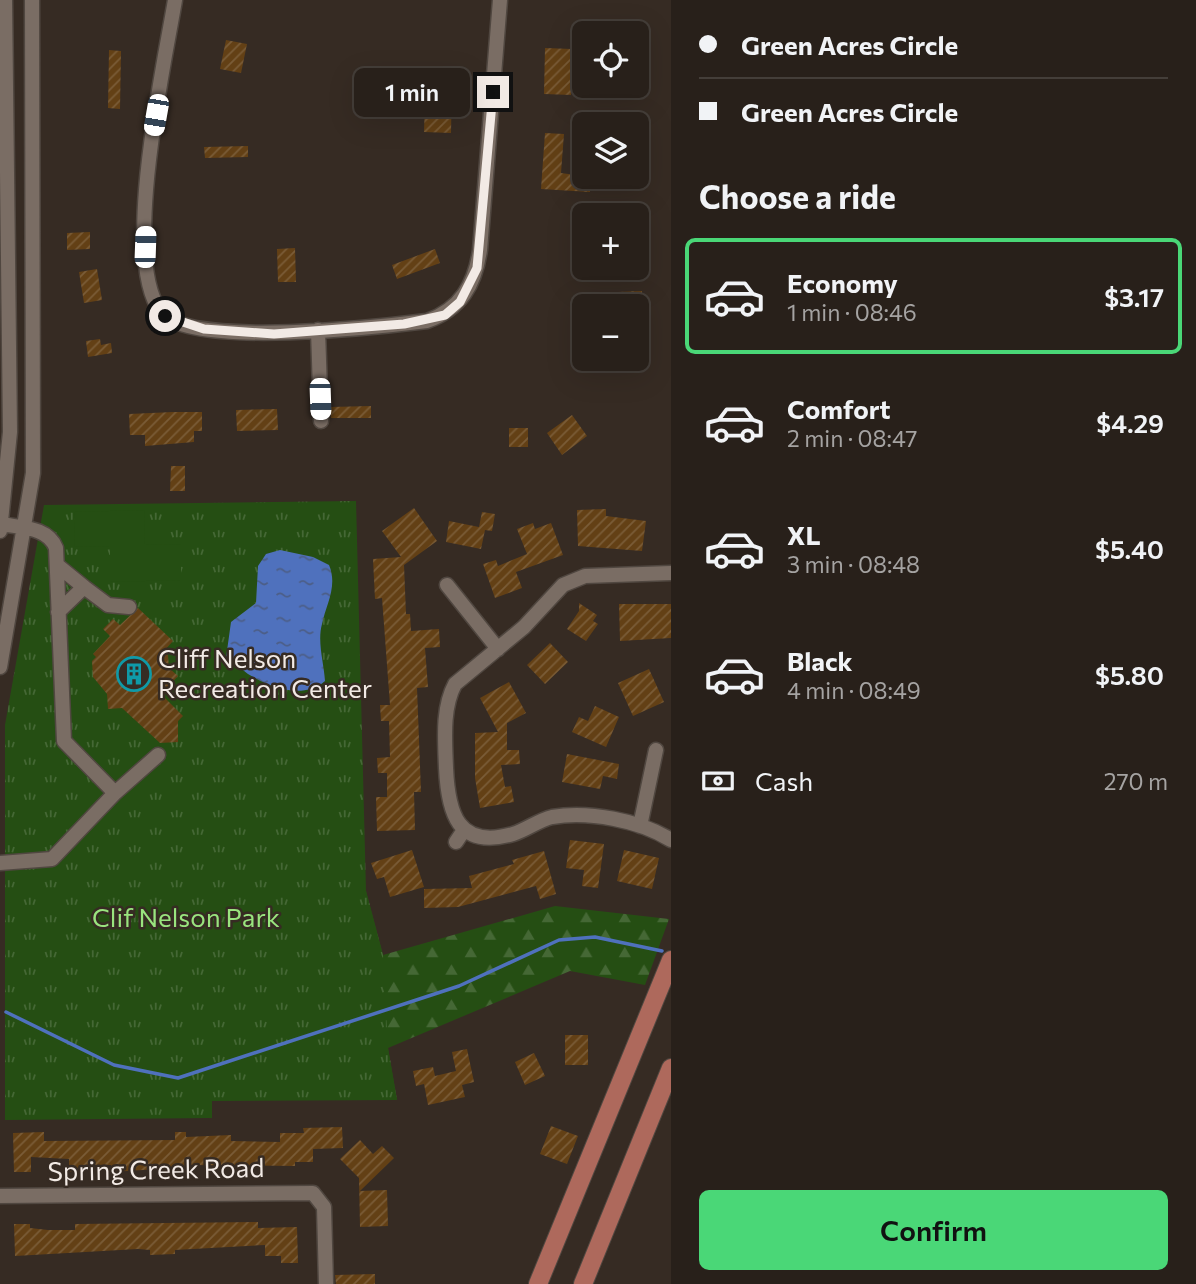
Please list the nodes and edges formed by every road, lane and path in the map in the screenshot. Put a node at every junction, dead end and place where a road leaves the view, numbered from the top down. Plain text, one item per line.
1 (5, 0) edge
2 (32, 0) edge
3 (175, 0) edge
4 (500, 0) edge
5 (318, 330) junction
6 (321, 422) dead end
7 (1, 527) edge
8 (26, 529) junction
9 (57, 565) junction
10 (671, 573) edge
11 (447, 585) dead end
12 (84, 587) junction
13 (129, 607) dead end
14 (58, 612) junction
15 (498, 649) junction
16 (0, 667) edge
17 (656, 750) dead end
18 (158, 755) dead end
19 (115, 793) junction
20 (640, 826) junction
21 (671, 839) edge
22 (0, 863) edge
23 (671, 960) edge
24 (671, 1068) edge
25 (0, 1196) edge
26 (326, 1284) edge
27 (538, 1284) edge
28 (583, 1284) edge

1 - 7 street
2 - 8 street
3 - 5 street
4 - 5 street
5 - 6 street
7 - 8 street
8 - 9 street
8 - 16 street
9 - 12 street
9 - 14 street
10 - 15 street
11 - 15 street
12 - 13 street
12 - 14 street
14 - 19 street
15 - 20 street
17 - 20 street
18 - 19 street
19 - 22 street
20 - 21 street
23 - 27 main road
24 - 28 main road
25 - 26 street, Spring Creek Road

